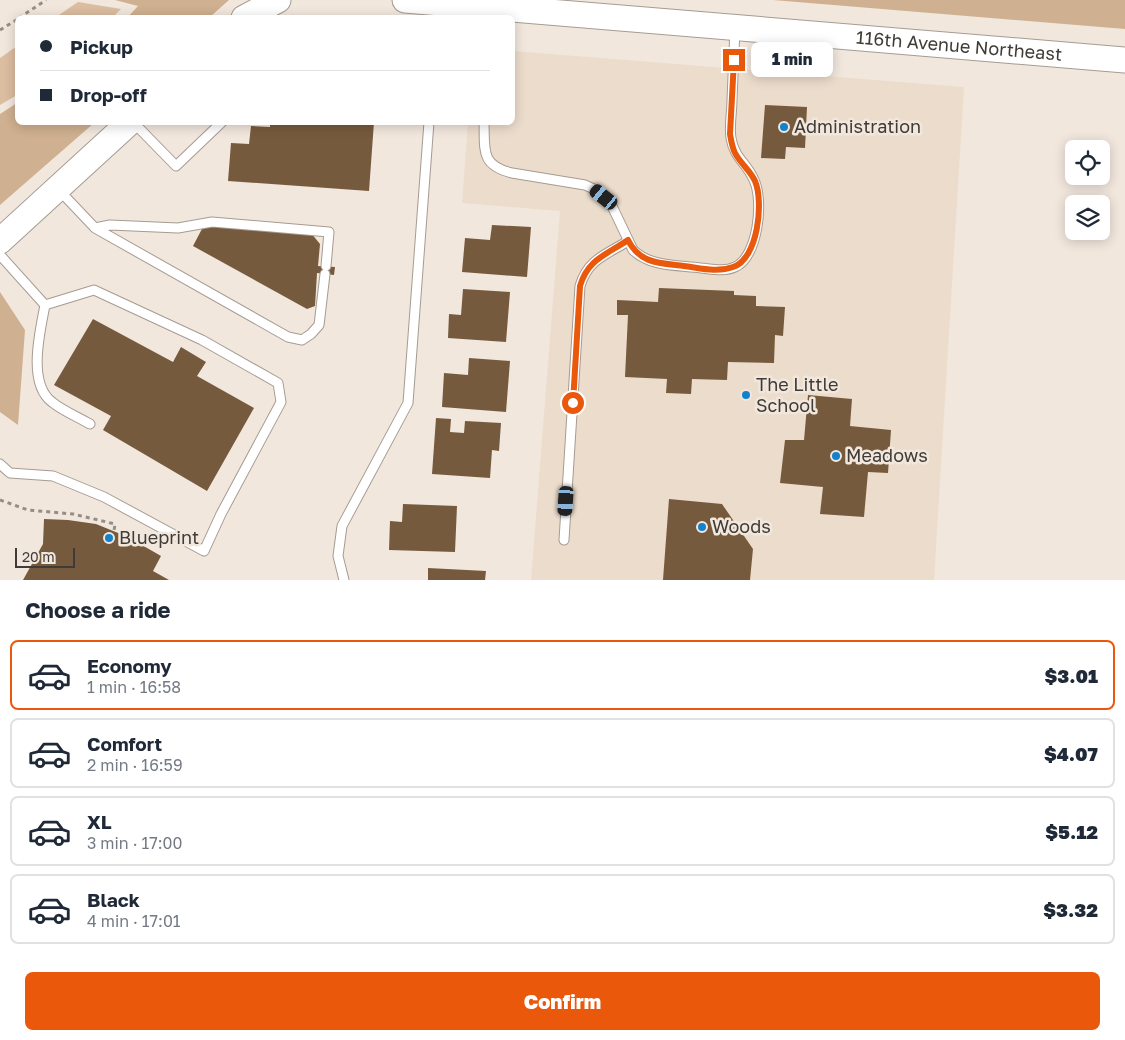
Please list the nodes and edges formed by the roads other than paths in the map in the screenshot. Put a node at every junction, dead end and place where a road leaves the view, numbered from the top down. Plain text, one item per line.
1 (278, 0) edge
2 (406, 0) edge
3 (492, 12) edge
4 (250, 15) edge
5 (736, 28) junction
6 (1125, 60) edge
7 (129, 125) edge
8 (135, 125) edge
9 (219, 125) edge
10 (429, 125) edge
11 (484, 125) edge
12 (58, 189) junction
13 (95, 228) junction
14 (628, 240) junction
15 (0, 241) edge
16 (0, 256) edge
17 (45, 305) junction
18 (90, 424) dead end
19 (0, 464) edge
20 (564, 540) dead end
21 (344, 580) edge

1 - 4 street
2 - 3 street, 116th Avenue Northeast
3 - 5 street, 116th Avenue Northeast
5 - 6 street, 116th Avenue Northeast
5 - 14 lane
7 - 12 street
8 - 9 lane
10 - 21 lane
11 - 14 lane
12 - 13 lane
12 - 15 street
13 - 13 lane
14 - 20 lane
16 - 17 lane
17 - 18 lane
17 - 19 lane

